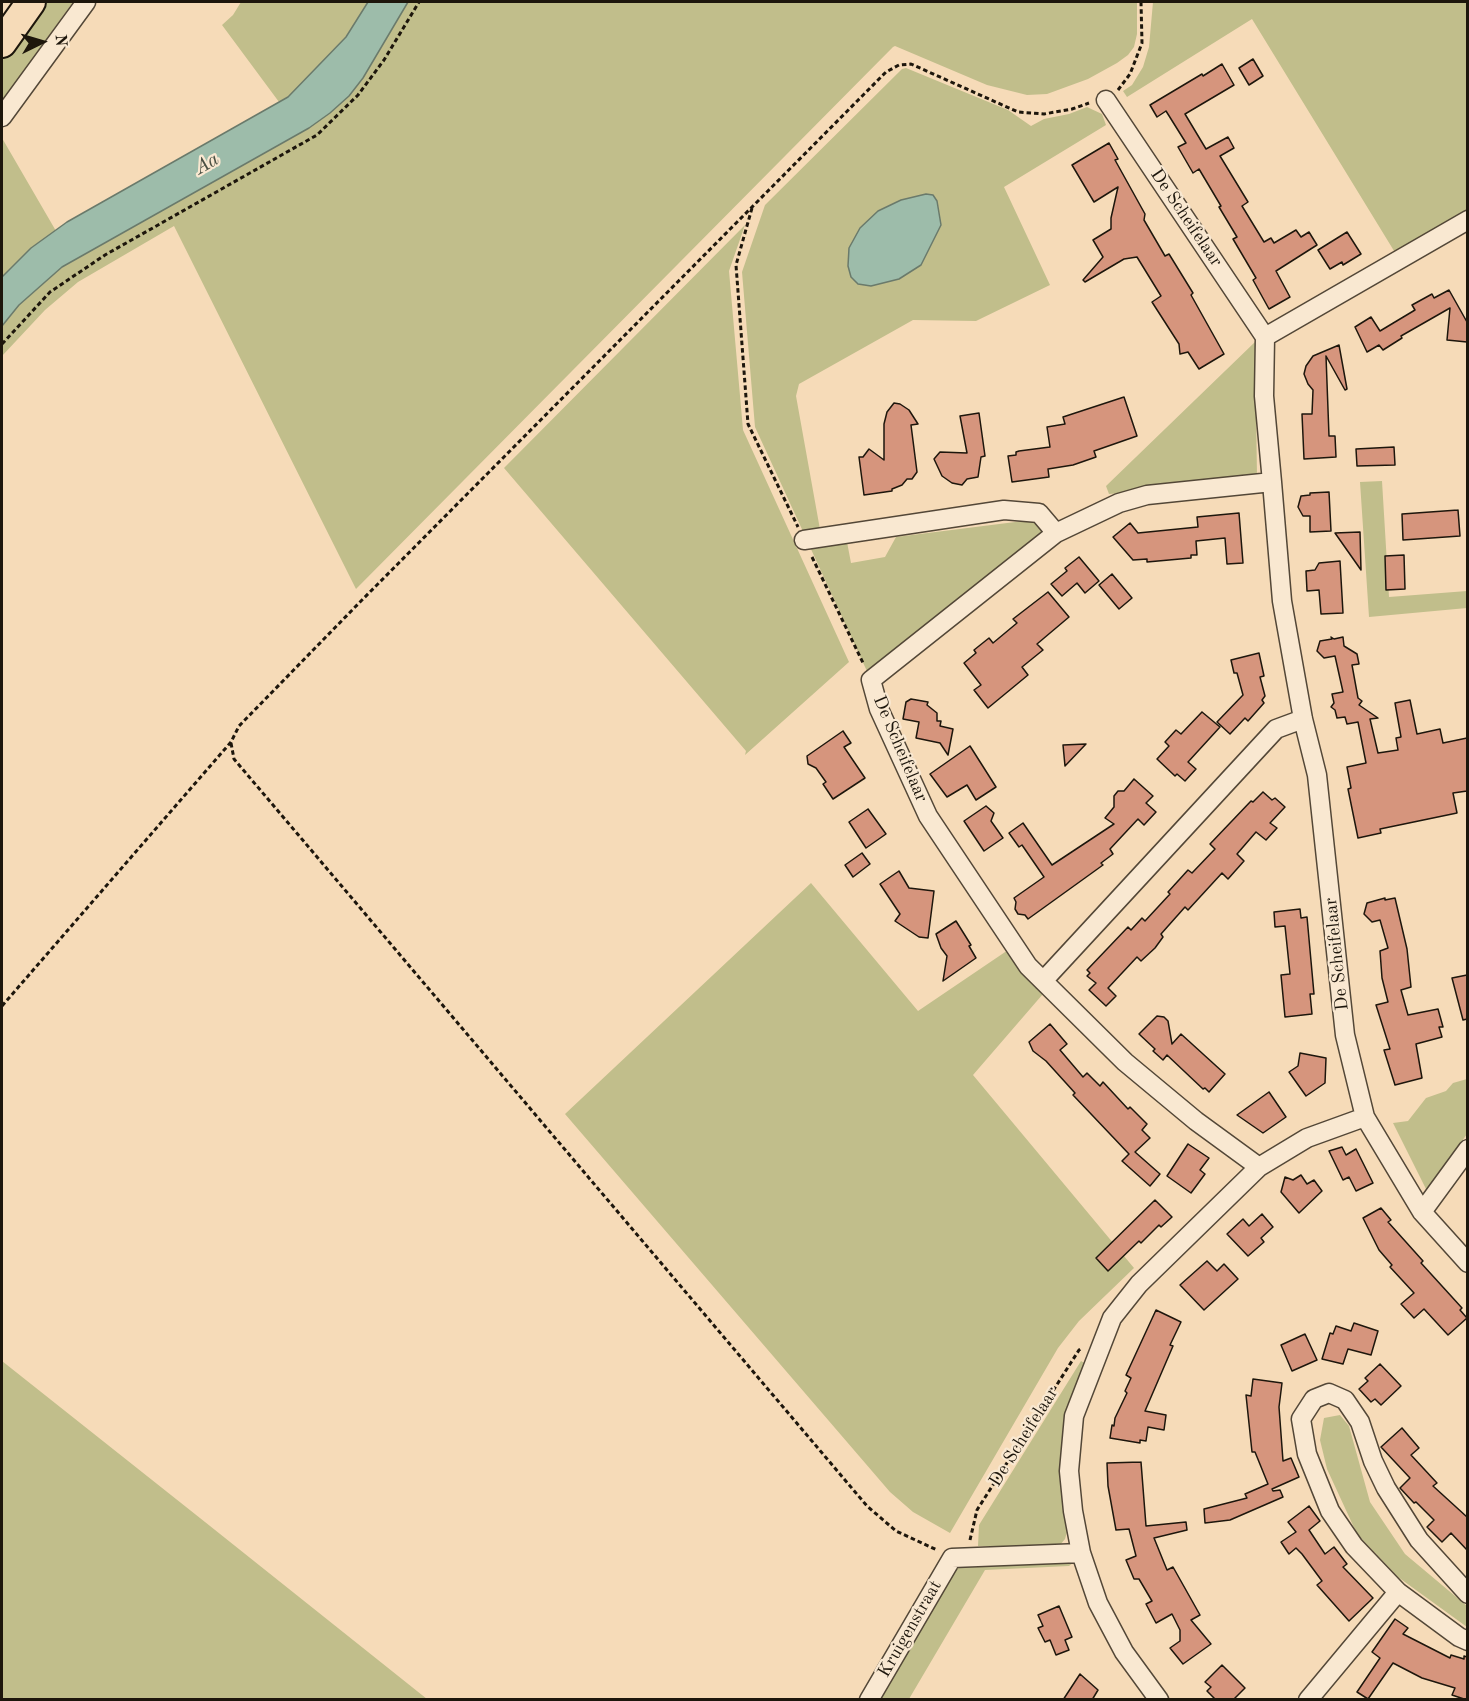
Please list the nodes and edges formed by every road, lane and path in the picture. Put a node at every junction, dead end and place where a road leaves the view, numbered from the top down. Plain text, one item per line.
1 (32, 2) edge
2 (86, 2) edge
3 (419, 2) edge
4 (1141, 2) edge
5 (2, 43) edge
6 (1106, 100) junction
7 (2, 117) edge
8 (752, 206) junction
9 (1467, 220) edge
10 (1265, 337) junction
11 (2, 344) edge
12 (1272, 482) junction
13 (1056, 533) junction
14 (804, 540) junction
15 (871, 680) junction
16 (1303, 719) junction
17 (231, 742) junction
18 (1043, 981) junction
19 (2, 1006) edge
20 (1365, 1117) junction
21 (1467, 1149) edge
22 (1259, 1167) junction
23 (1422, 1212) junction
24 (1467, 1263) edge
25 (1105, 1333) junction
26 (1081, 1552) junction
27 (960, 1557) junction
28 (1398, 1592) junction
29 (1467, 1594) edge
30 (1467, 1641) edge
31 (869, 1700) edge
32 (1160, 1700) edge
33 (1308, 1700) edge

1 - 5 main road
2 - 7 street
3 - 11 path
4 - 6 path
6 - 8 path
6 - 10 street, De Scheifelaar
8 - 14 path
8 - 17 path
9 - 10 street
10 - 12 street, De Scheifelaar
12 - 13 street, De Scheifelaar
12 - 16 street, De Scheifelaar
13 - 14 street
13 - 15 street, De Scheifelaar
14 - 15 path
15 - 18 street, De Scheifelaar
16 - 18 street
16 - 20 street, De Scheifelaar
17 - 19 path
17 - 27 path
18 - 22 street, De Scheifelaar
20 - 22 street, De Scheifelaar
20 - 23 street, De Scheifelaar
21 - 23 street
22 - 25 street, De Scheifelaar
23 - 24 street, De Scheifelaar
25 - 26 street, De Scheifelaar
25 - 27 path, De Scheifelaar
26 - 27 street
26 - 32 street, De Scheifelaar
27 - 31 street, Kruigenstraat
28 - 29 street
28 - 30 street
28 - 33 street

